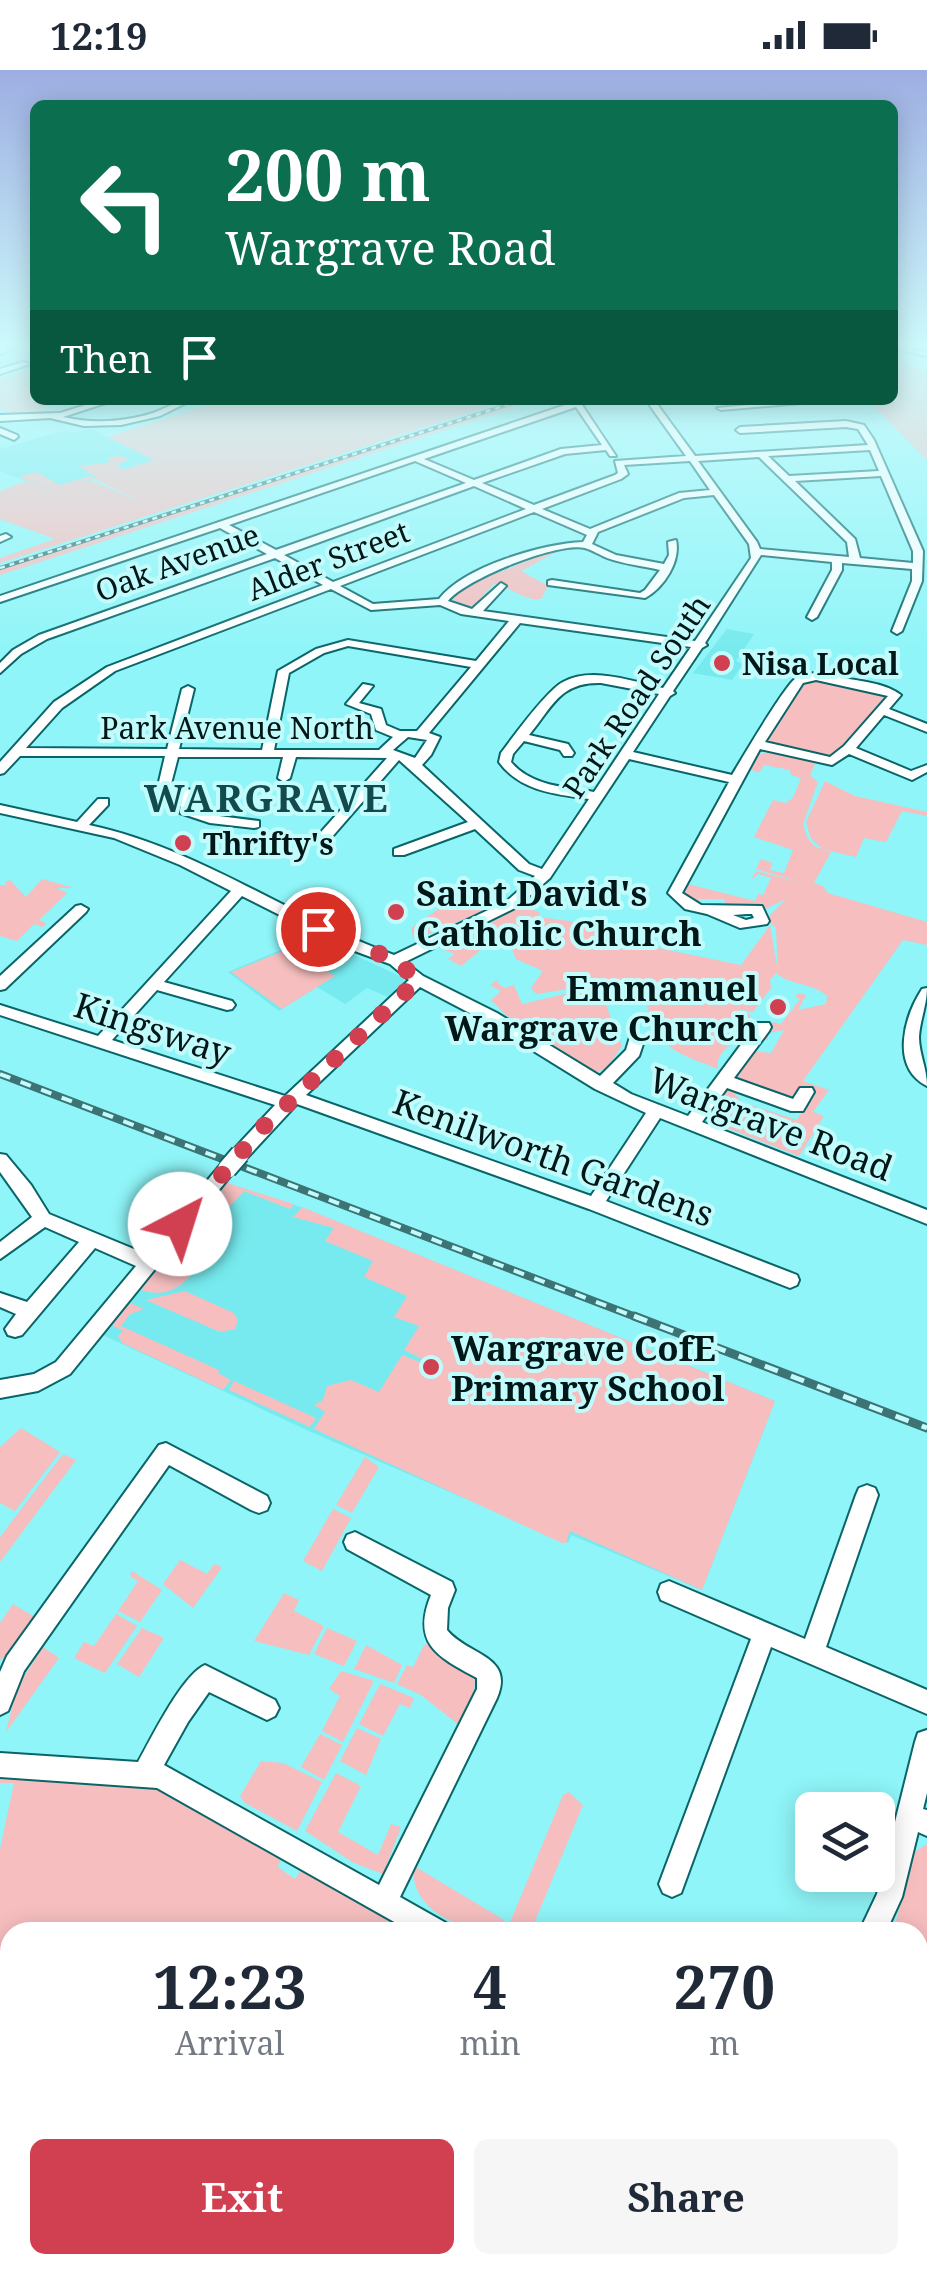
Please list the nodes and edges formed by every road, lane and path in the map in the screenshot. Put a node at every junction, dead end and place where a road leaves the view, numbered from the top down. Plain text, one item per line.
1 (441, 451) edge
2 (567, 451) edge
3 (610, 451) edge
4 (687, 451) edge
5 (752, 451) edge
6 (809, 451) edge
7 (875, 451) edge
8 (756, 454) junction
9 (692, 458) junction
10 (417, 459) junction
11 (618, 463) junction
12 (886, 473) junction
13 (790, 479) junction
14 (473, 483) junction
15 (717, 492) junction
16 (532, 510) junction
17 (221, 524) junction
18 (591, 532) junction
19 (673, 542) dead end
20 (586, 545) junction
21 (758, 552) junction
22 (276, 554) junction
23 (837, 559) junction
24 (855, 561) junction
25 (919, 567) junction
26 (667, 568) junction
27 (552, 583) dead end
28 (333, 585) junction
29 (501, 586) dead end
30 (0, 600) edge
31 (442, 602) junction
32 (476, 614) junction
33 (812, 617) dead end
34 (517, 619) junction
35 (897, 631) dead end
36 (701, 645) junction
37 (2, 665) edge
38 (479, 665) junction
39 (367, 686) dead end
40 (188, 690) dead end
41 (669, 693) junction
42 (883, 711) junction
43 (927, 728) edge
44 (422, 733) junction
45 (401, 736) junction
46 (522, 737) junction
47 (756, 744) junction
48 (0, 748) edge
49 (848, 749) junction
50 (268, 750) junction
51 (172, 751) junction
52 (290, 752) junction
53 (391, 753) junction
54 (568, 753) dead end
55 (628, 755) junction
56 (20, 756) junction
57 (414, 766) junction
58 (925, 768) edge
59 (0, 770) edge
60 (280, 774) dead end
61 (736, 780) junction
62 (599, 797) junction
63 (103, 802) dead end
64 (0, 809) edge
65 (475, 824) junction
66 (80, 826) junction
67 (254, 826) dead end
68 (326, 835) dead end
69 (399, 852) dead end
70 (545, 875) junction
71 (239, 891) junction
72 (81, 909) dead end
73 (706, 909) dead end
74 (395, 960) junction
75 (418, 980) junction
76 (153, 984) junction
77 (0, 985) edge
78 (927, 993) edge
79 (227, 1004) dead end
80 (0, 1010) edge
81 (763, 1027) dead end
82 (637, 1037) dead end
83 (100, 1042) junction
84 (722, 1080) junction
85 (927, 1080) edge
86 (601, 1085) junction
87 (806, 1092) dead end
88 (291, 1100) junction
89 (655, 1112) junction
90 (691, 1124) junction
91 (0, 1160) edge
92 (595, 1204) junction
93 (926, 1214) edge
94 (42, 1219) junction
95 (91, 1240) junction
96 (0, 1252) edge
97 (148, 1263) junction
98 (790, 1280) dead end
99 (3, 1300) dead end
100 (30, 1311) junction
101 (15, 1328) dead end
102 (0, 1389) edge
103 (867, 1495) dead end
104 (259, 1504) dead end
105 (354, 1542) dead end
106 (669, 1592) dead end
107 (765, 1633) junction
108 (814, 1650) junction
109 (7, 1667) edge
110 (927, 1702) edge
111 (0, 1703) edge
112 (266, 1708) dead end
113 (927, 1742) edge
114 (0, 1764) edge
115 (145, 1774) junction
116 (918, 1819) edge
117 (672, 1884) dead end
118 (384, 1902) junction
119 (419, 1922) edge
120 (877, 1922) edge

1 - 10 street
2 - 14 street, Oak Avenue
3 - 11 street
4 - 9 street
5 - 8 street
6 - 8 street
7 - 12 street
8 - 9 street
8 - 13 street
9 - 11 street
9 - 15 street
10 - 14 street
10 - 17 street
11 - 16 street, Alder Street
12 - 13 street
12 - 25 street
13 - 24 street
14 - 16 street
14 - 22 street, Oak Avenue
15 - 18 street
15 - 21 street
16 - 18 street
16 - 28 street, Alder Street
17 - 22 street
17 - 30 street
18 - 20 street
19 - 26 street
20 - 26 street
20 - 31 street
21 - 23 street
21 - 36 street, Park Road South
22 - 28 street
22 - 37 street, Oak Avenue
23 - 24 street
23 - 33 street
24 - 25 street
25 - 35 street
26 - 27 street
28 - 31 street
28 - 56 street, Alder Street
29 - 32 street
31 - 32 street
32 - 34 street
34 - 36 street
34 - 38 street
36 - 41 street, Park Road South
38 - 44 street
38 - 50 street
39 - 45 street
40 - 51 street
41 - 46 street
41 - 55 street, Park Road South
42 - 43 street
42 - 47 street
42 - 49 street
44 - 45 street
44 - 57 street
45 - 53 street
46 - 54 street
46 - 62 street
47 - 49 street
47 - 61 street
48 - 56 street
49 - 58 street
50 - 51 street, Park Avenue North
50 - 52 street, Park Avenue North
51 - 56 street, Park Avenue North
51 - 67 street
52 - 53 street, Park Avenue North
52 - 60 street
53 - 57 street, Park Avenue North
53 - 68 street
55 - 61 street
55 - 62 street, Park Road South
56 - 59 street, Alder Street
57 - 65 street, Park Avenue North
61 - 73 street
62 - 70 street, Park Road South
63 - 66 street
64 - 66 street, Wargrave Road
65 - 69 street
65 - 70 street, Park Avenue North
66 - 71 street, Wargrave Road
70 - 74 street, Park Road South
71 - 74 street, Wargrave Road
71 - 76 street
72 - 77 street
74 - 75 street, Wargrave Road
75 - 86 street, Wargrave Road
75 - 88 street
76 - 79 street
76 - 83 street
78 - 85 street
80 - 83 street, Kingsway
81 - 84 street
82 - 86 street
83 - 88 street, Kingsway
84 - 87 street
84 - 90 street
86 - 89 street, Wargrave Road
88 - 92 street, Kenilworth Gardens
88 - 97 street
89 - 90 street, Wargrave Road
89 - 92 street
90 - 93 street, Wargrave Road
91 - 94 street
92 - 98 street, Kenilworth Gardens
94 - 95 street
94 - 96 street
95 - 97 street
95 - 100 street
97 - 102 street
99 - 100 street
100 - 101 street
103 - 108 street
104 - 109 street
105 - 118 street
106 - 107 street
107 - 108 street
107 - 117 street
108 - 110 street
109 - 111 street
112 - 115 street
113 - 116 street
114 - 115 street
115 - 118 street
116 - 120 street
118 - 119 street

